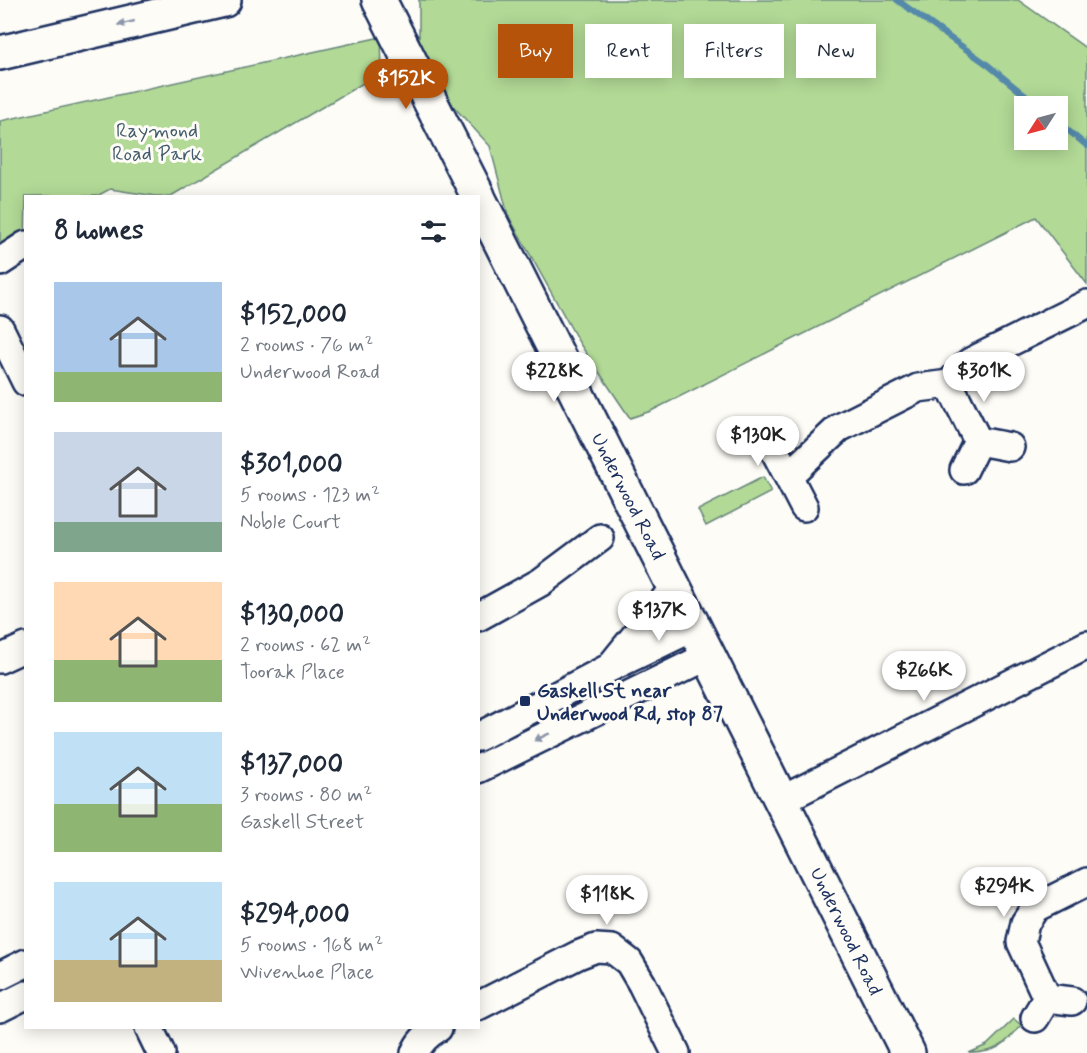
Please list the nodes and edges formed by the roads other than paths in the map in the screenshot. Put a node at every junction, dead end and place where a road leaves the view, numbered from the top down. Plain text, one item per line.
1 (224, 0) edge
2 (379, 0) edge
3 (0, 53) edge
4 (477, 195) edge
5 (480, 201) edge
6 (24, 246) edge
7 (0, 262) edge
8 (1087, 304) edge
9 (0, 329) edge
10 (24, 378) edge
11 (950, 384) junction
12 (768, 438) dead end
13 (978, 441) junction
14 (1010, 447) dead end
15 (964, 470) dead end
16 (788, 476) junction
17 (804, 507) dead end
18 (600, 538) dead end
19 (674, 588) junction
20 (480, 616) edge
21 (694, 627) junction
22 (1087, 645) edge
23 (708, 656) junction
24 (609, 668) junction
25 (480, 735) edge
26 (480, 768) edge
27 (782, 800) junction
28 (1087, 882) edge
29 (24, 964) edge
30 (0, 975) edge
31 (24, 996) edge
32 (480, 1005) edge
33 (1051, 1006) dead end
34 (0, 1008) edge
35 (149, 1029) edge
36 (436, 1029) edge
37 (162, 1053) edge
38 (415, 1053) edge
39 (676, 1053) edge
40 (908, 1053) edge

1 -> 3 main road
2 - 4 main road, Underwood Road
5 - 19 main road, Underwood Road
6 - 7 street
8 - 11 street
9 - 10 street
11 - 13 street
11 - 16 street
12 - 16 street
13 - 14 street
13 - 15 street
16 - 17 street
18 - 20 street
19 - 21 main road, Underwood Road
19 - 24 street
21 - 23 main road, Underwood Road
21 - 24 street
22 - 27 street
23 -> 26 street
23 - 27 main road, Underwood Road
24 - 25 street
27 - 40 main road, Underwood Road
28 - 33 street
29 - 30 street
31 - 34 street
32 - 39 street
35 - 37 street
36 - 38 street

